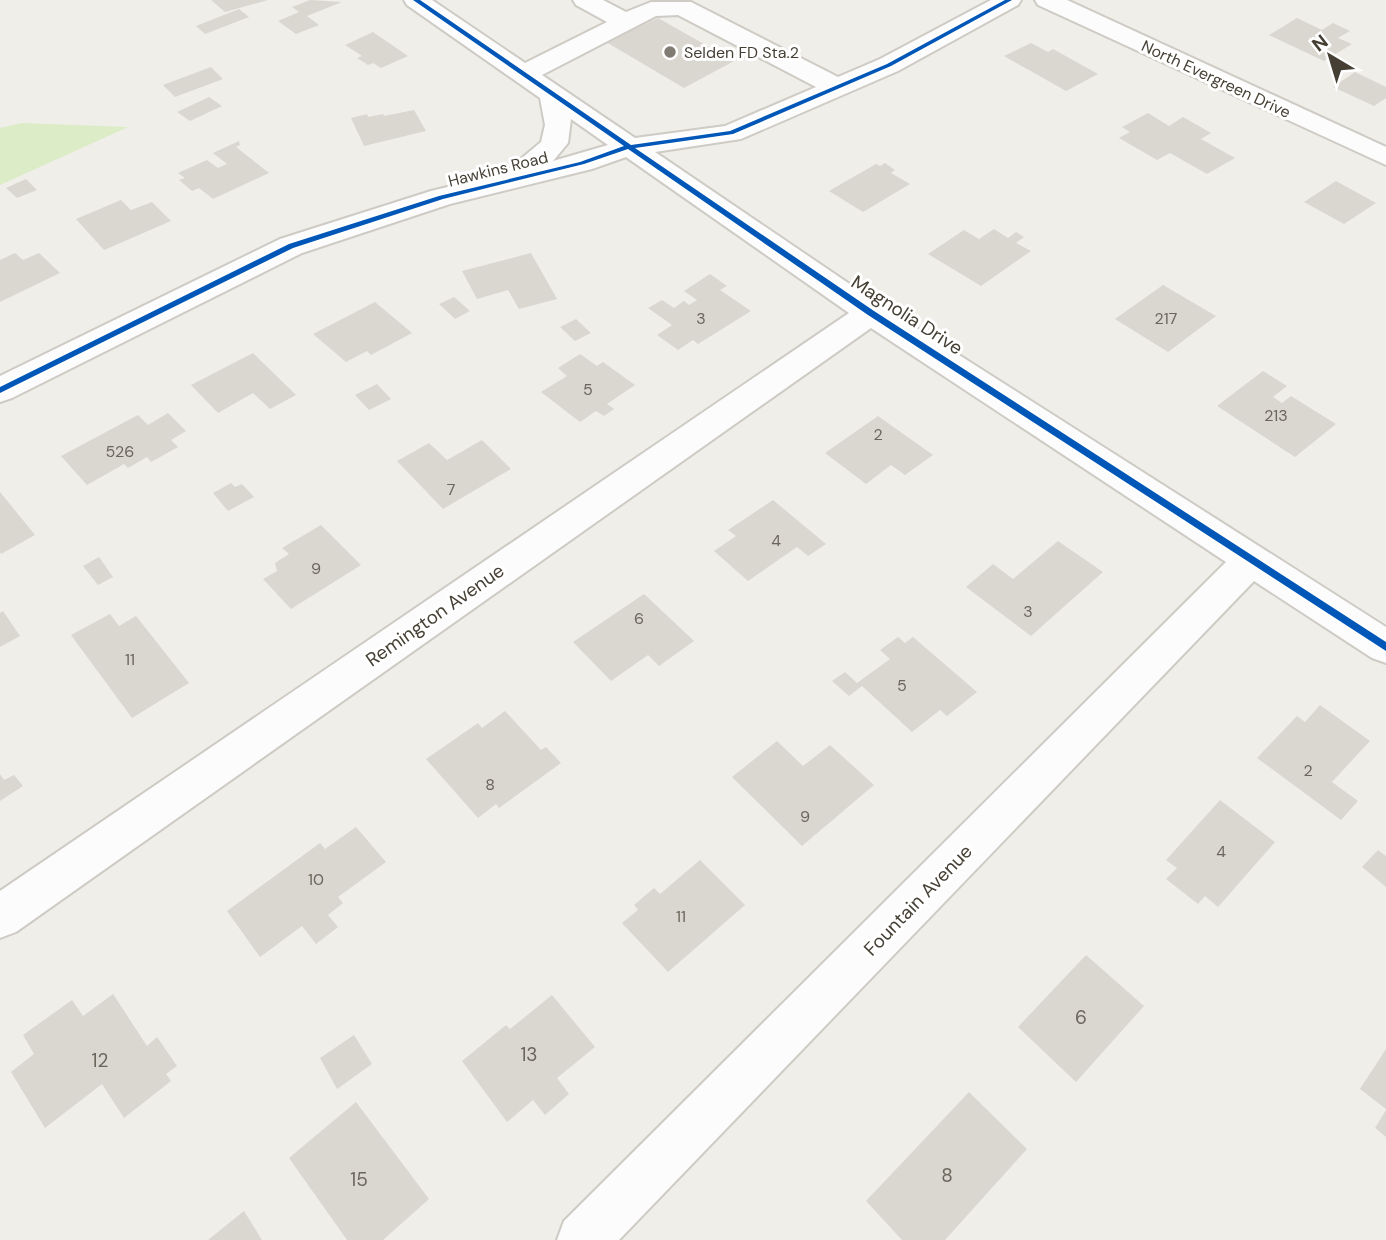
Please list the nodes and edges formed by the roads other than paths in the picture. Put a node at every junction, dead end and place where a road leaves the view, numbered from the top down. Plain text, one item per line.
1 (416, 0) edge
2 (585, 0) edge
3 (1009, 0) edge
4 (1046, 0) edge
5 (626, 22) junction
6 (523, 74) junction
7 (838, 88) junction
8 (553, 96) junction
9 (628, 147) junction
10 (1386, 157) edge
11 (512, 179) junction
12 (871, 313) junction
13 (0, 390) edge
14 (1252, 559) junction
15 (1386, 647) edge
16 (0, 917) edge
17 (583, 1240) edge

1 - 6 street, Magnolia Drive
2 - 5 street
3 - 7 street, Hawkins Road
4 - 10 street, North Evergreen Drive
5 - 6 street
5 - 7 street
6 - 8 street, Magnolia Drive
7 - 9 street, Hawkins Road
8 - 9 street, Magnolia Drive
8 - 11 street
9 - 11 street, Hawkins Road
9 - 12 street, Magnolia Drive
11 - 13 street, Hawkins Road
12 - 14 street, Magnolia Drive
12 - 16 street, Remington Avenue
14 - 15 street, Magnolia Drive
14 - 17 street, Fountain Avenue

